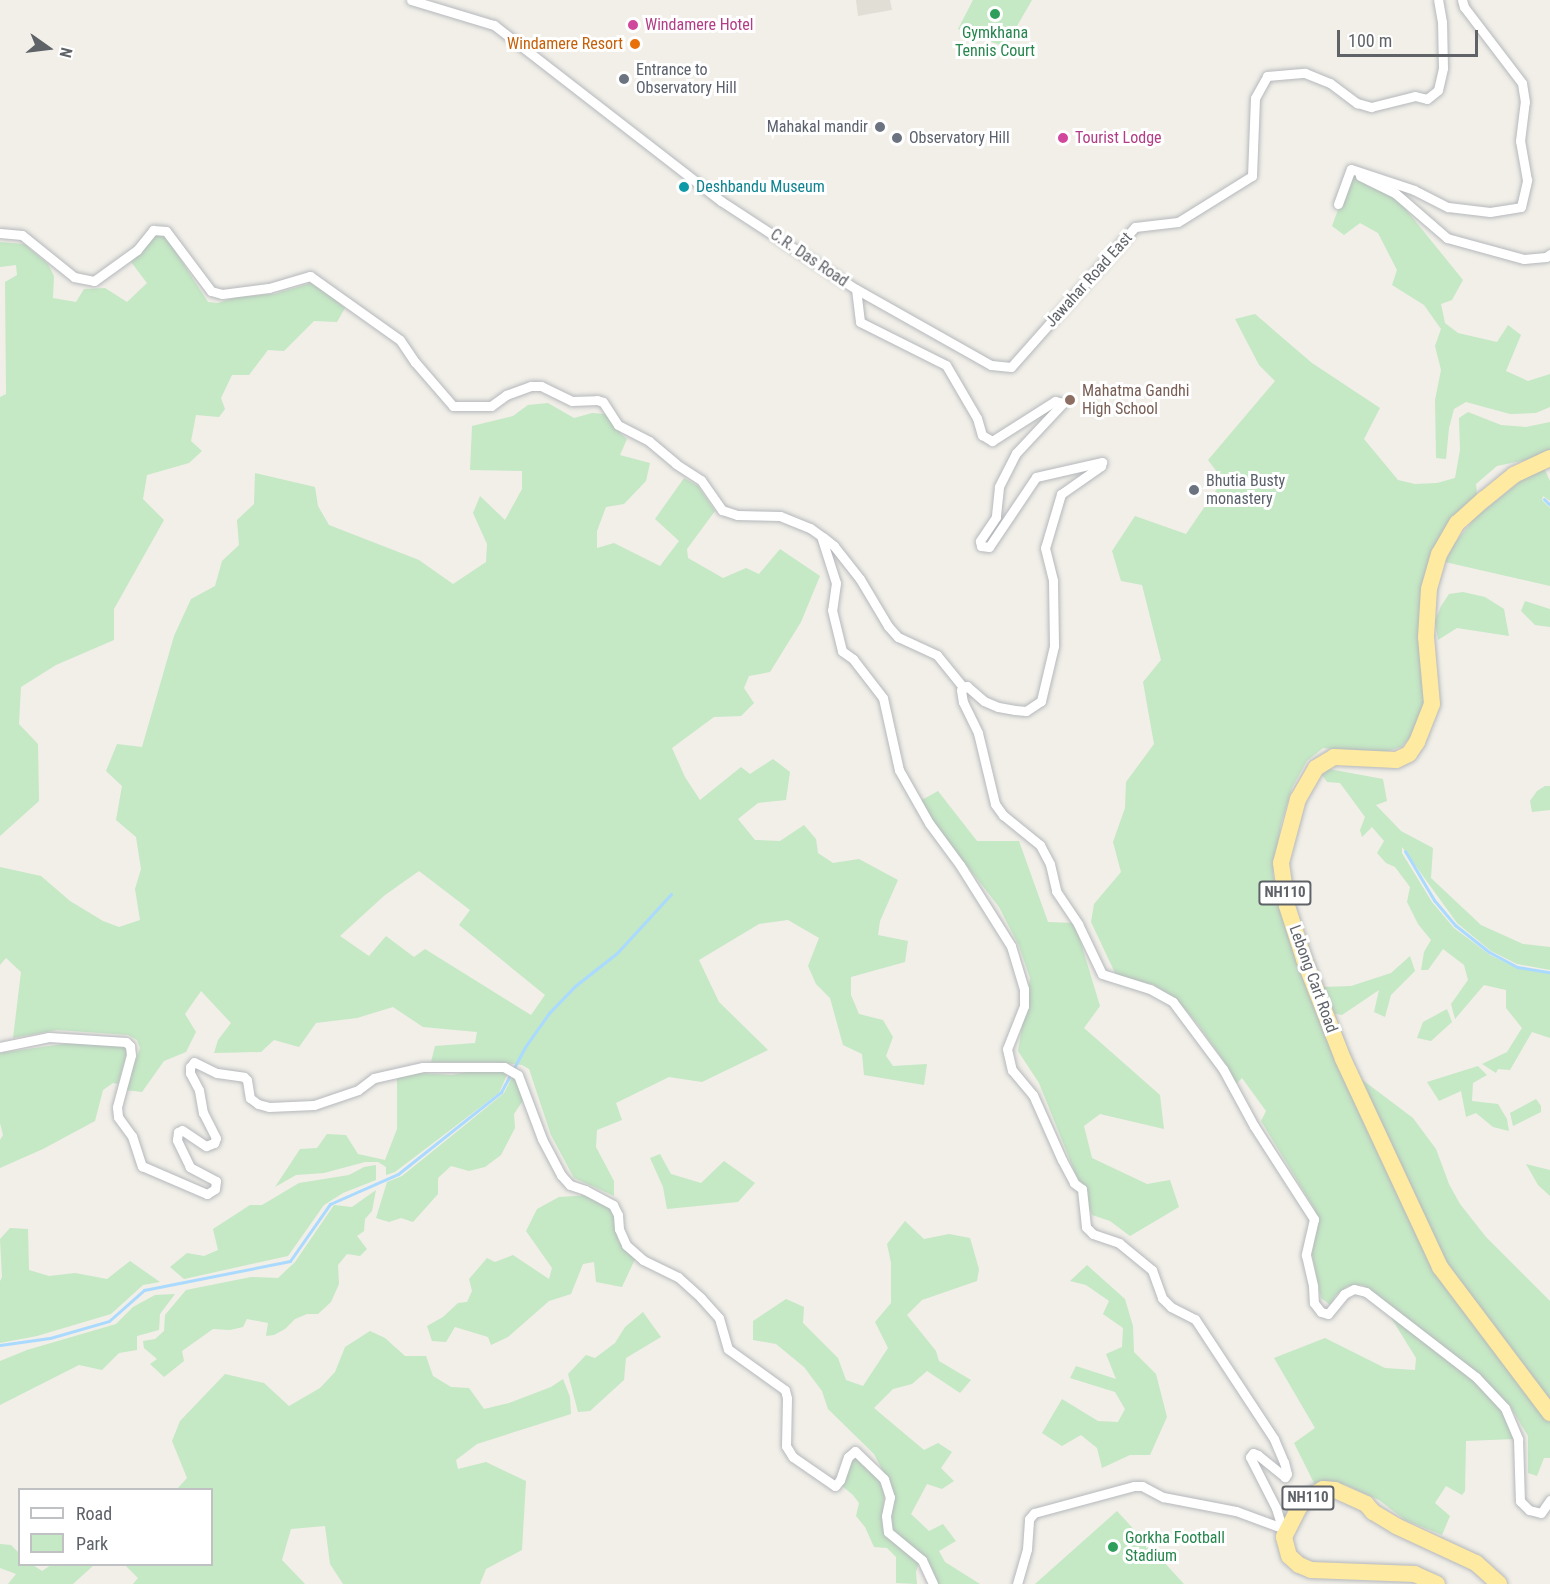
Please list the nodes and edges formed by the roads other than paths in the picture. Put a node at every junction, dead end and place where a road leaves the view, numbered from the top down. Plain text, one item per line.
1 (411, 0) edge
2 (1438, 0) edge
3 (1462, 0) edge
4 (1351, 169) junction
5 (1338, 204) dead end
6 (0, 233) edge
7 (1550, 254) edge
8 (856, 289) junction
9 (1550, 458) edge
10 (821, 536) junction
11 (963, 687) junction
12 (0, 1047) edge
13 (1550, 1413) edge
14 (1550, 1500) edge
15 (1283, 1533) junction
16 (1435, 1583) edge
17 (933, 1584) edge
18 (1017, 1584) edge
19 (1499, 1584) edge

1 - 8 street, C.R. Das Road
2 - 8 street, Jawahar Road East
3 - 4 street
4 - 5 street
4 - 7 street
6 - 10 street
8 - 11 street, C.R. Das Road
9 - 13 highway, Lebong Cart Road / NH110
10 - 11 street
10 - 15 street
11 - 14 street
12 - 17 street
15 - 16 highway
15 - 18 street
15 - 19 highway, NH110

